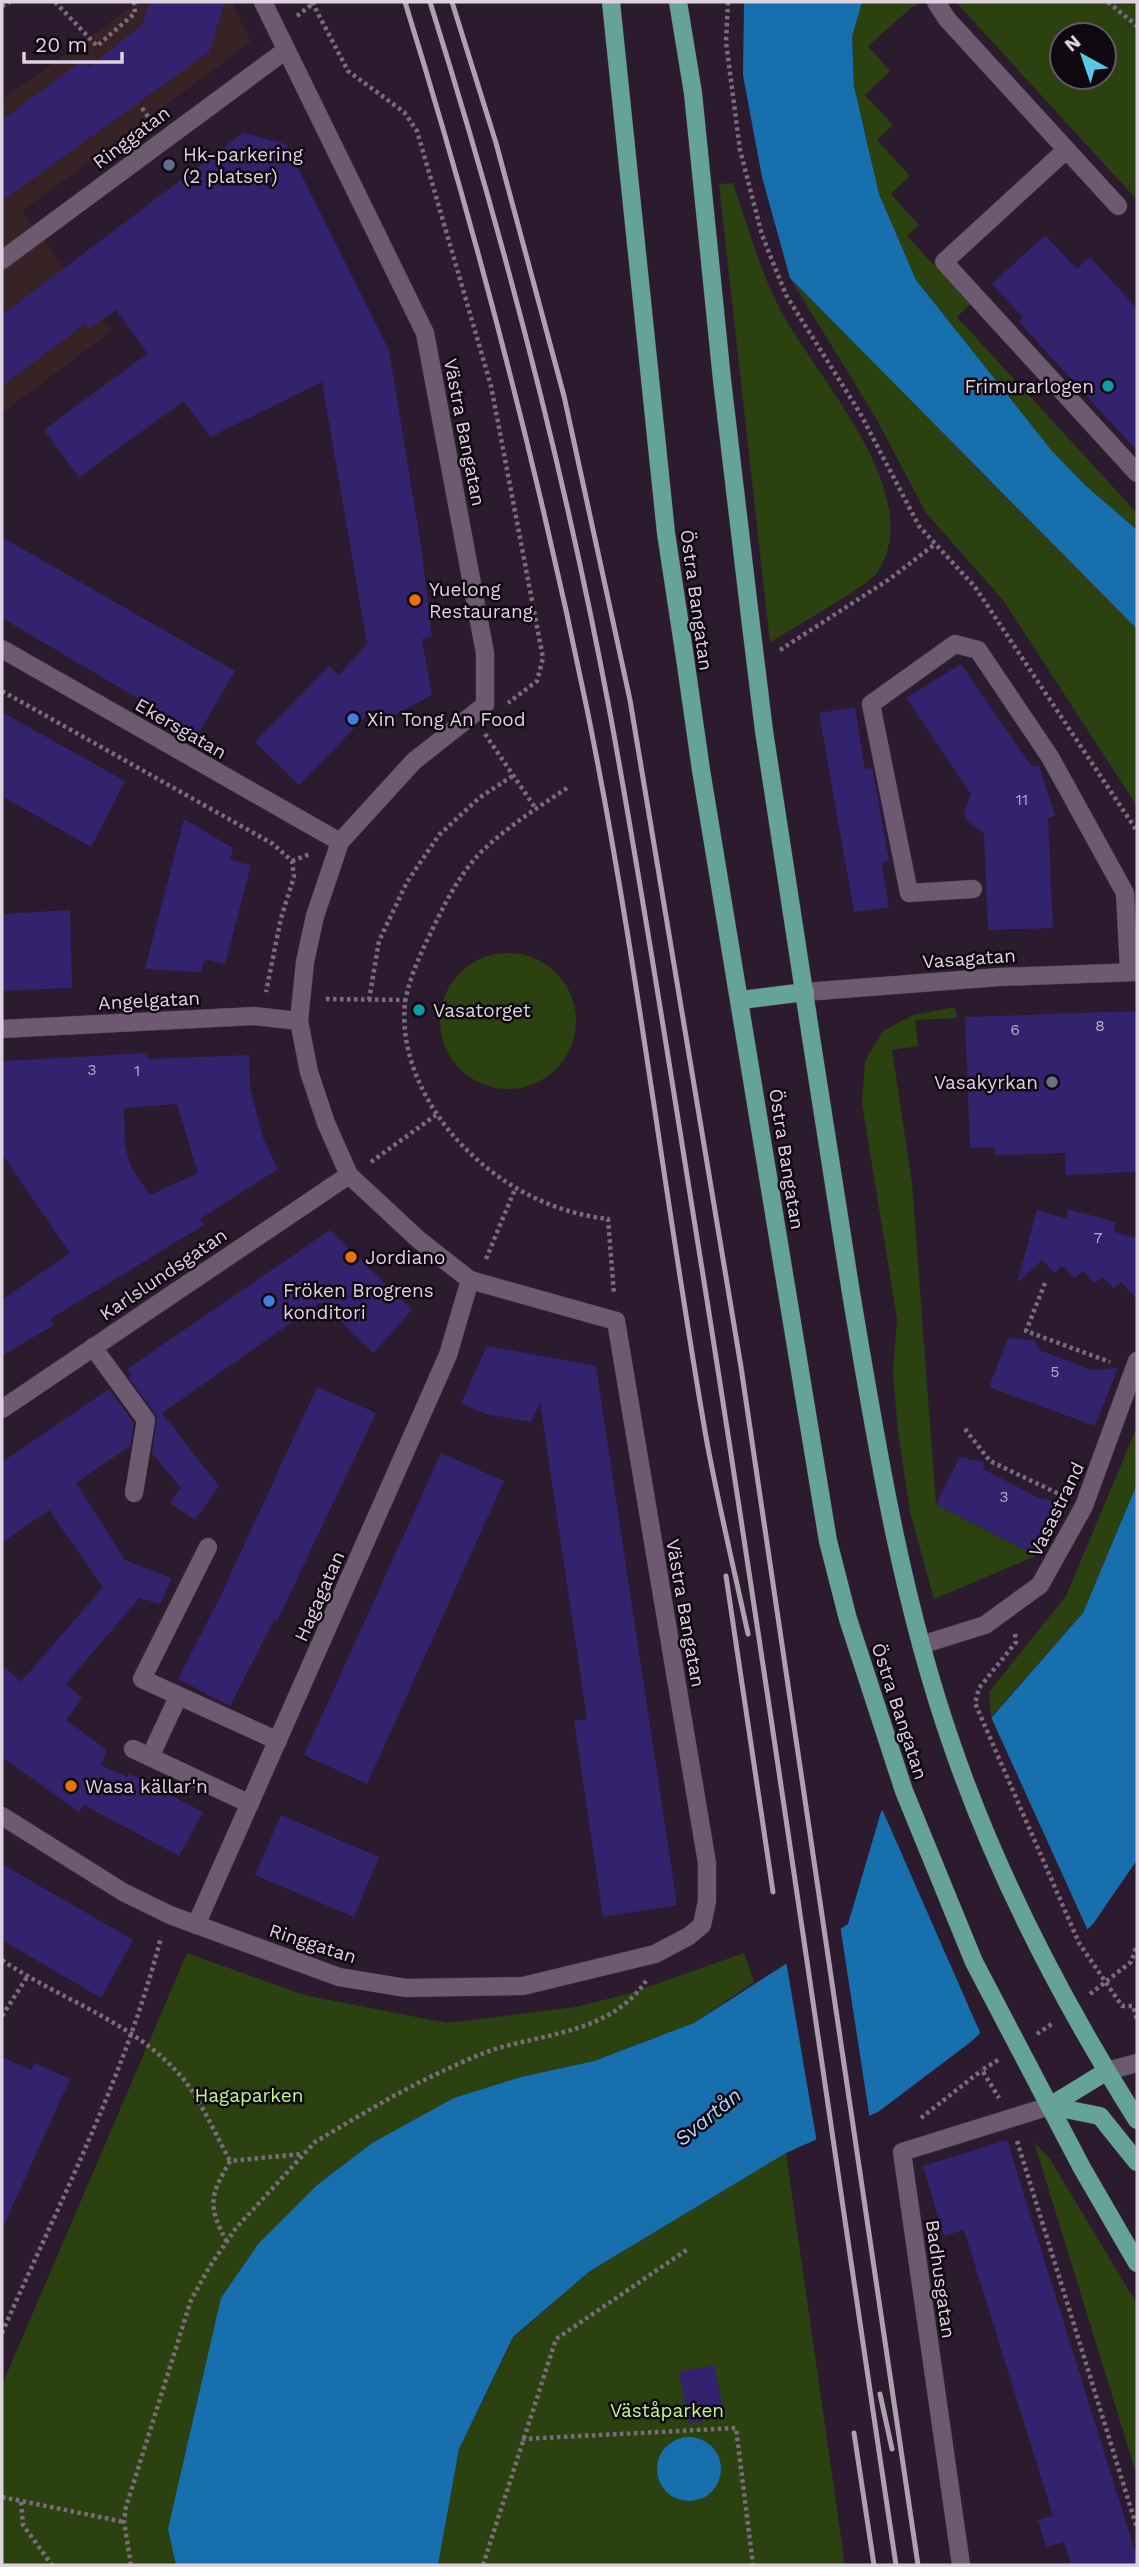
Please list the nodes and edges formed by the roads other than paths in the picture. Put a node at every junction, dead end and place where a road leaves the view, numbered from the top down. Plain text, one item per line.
1 (263, 2) edge
2 (611, 2) edge
3 (678, 2) edge
4 (936, 2) edge
5 (286, 50) junction
6 (1066, 150) junction
7 (1118, 206) dead end
8 (2, 260) edge
9 (1137, 473) edge
10 (2, 649) edge
11 (340, 842) junction
12 (973, 889) dead end
13 (1133, 972) edge
14 (805, 992) junction
15 (741, 1000) junction
16 (299, 1021) junction
17 (2, 1029) edge
18 (349, 1175) junction
19 (470, 1280) junction
20 (93, 1347) junction
21 (1135, 1366) edge
22 (2, 1409) edge
23 (134, 1493) dead end
24 (208, 1547) dead end
25 (921, 1645) junction
26 (178, 1697) junction
27 (278, 1741) junction
28 (133, 1749) dead end
29 (150, 1757) junction
30 (250, 1804) junction
31 (2, 1816) edge
32 (705, 1912) joint
33 (196, 1925) junction
34 (1137, 2063) edge
35 (1107, 2071) junction
36 (1050, 2106) junction
37 (1137, 2120) edge
38 (1137, 2162) edge
39 (1137, 2263) edge
40 (961, 2565) edge

1 - 5 street, Västra Bangatan
2 - 15 main road, Östra Bangatan, bridge
3 - 14 main road, Östra Bangatan, bridge
4 - 6 street
5 - 8 street, Ringgatan
5 - 11 street, Västra Bangatan
6 - 7 street
6 - 9 street
10 - 11 street, Ekersgatan
11 - 16 street
12 - 13 street
13 - 14 street, Vasagatan
14 - 15 main road
14 - 25 main road, Östra Bangatan
15 - 36 main road, Östra Bangatan
16 - 17 street, Angelgatan
16 - 18 street
18 - 19 street
18 - 20 street, Karlslundsgatan
19 - 27 street, Hagagatan
19 - 32 street, Västra Bangatan
20 - 22 street, Karlslundsgatan
20 - 23 street
21 - 25 street, Vasastrand
24 - 26 street
25 - 35 main road, Östra Bangatan
26 - 27 street
26 - 29 street
27 - 30 street, Hagagatan
28 - 29 street
29 - 30 street
30 - 33 street, Hagagatan
31 - 33 street, Ringgatan
32 - 33 street, Ringgatan
34 - 35 street
35 - 36 main road
35 - 37 main road, Östra Bangatan
36 - 38 main road
36 - 39 main road, Östra Bangatan
36 - 40 street, Badhusgatan

